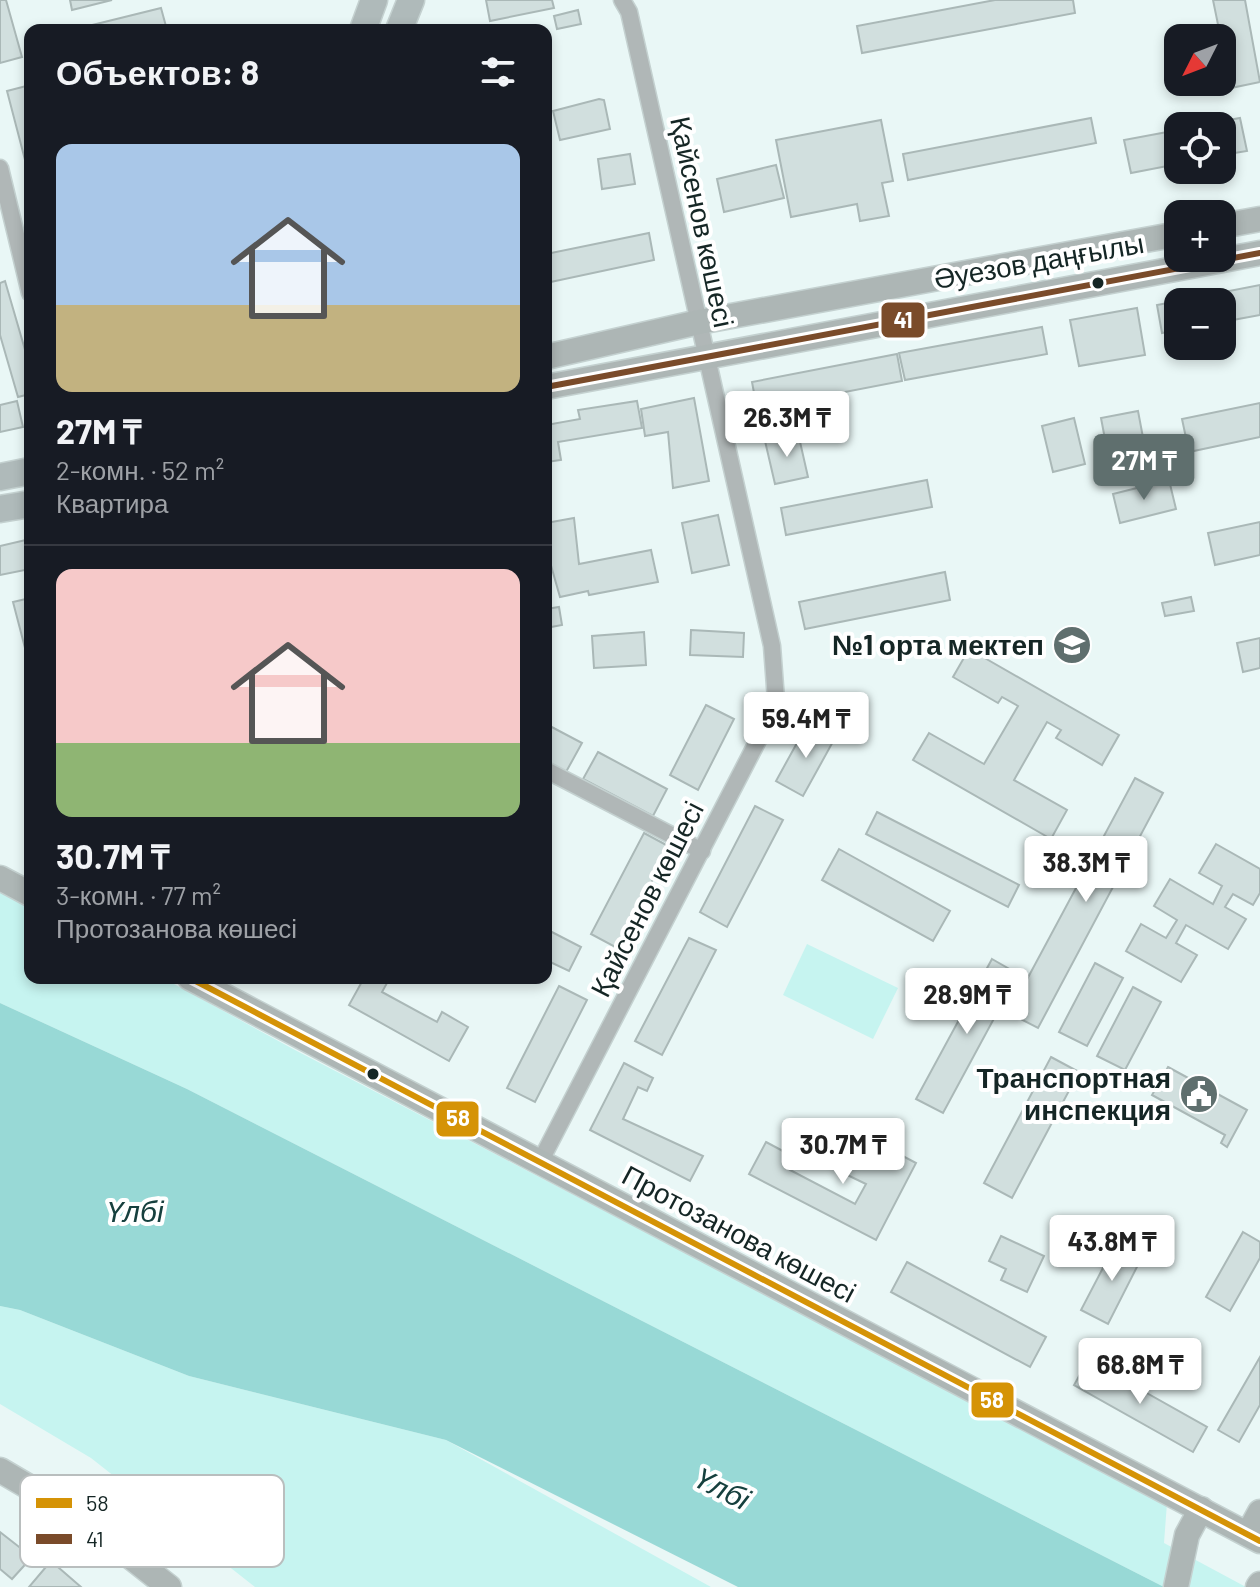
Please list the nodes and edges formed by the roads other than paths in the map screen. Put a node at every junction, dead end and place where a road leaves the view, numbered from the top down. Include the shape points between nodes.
1 (374, 0) edge
2 (411, 0) edge
3 (622, 0) edge
4 (365, 24) edge
5 (401, 24) edge
6 (0, 168) edge
7 (1260, 219) edge
8 (1236, 223) edge
9 (1164, 236) edge
10 (1133, 242) junction
11 (1260, 253) edge
12 (24, 268) edge
13 (1140, 275) junction
14 (699, 322) junction
15 (705, 355) junction
16 (552, 356) edge
17 (552, 386) edge
18 (24, 472) edge
19 (0, 477) edge
20 (24, 505) edge
21 (0, 509) edge
22 (552, 773) edge
23 (702, 851) junction
24 (0, 878) edge
25 (24, 891) edge
26 (201, 984) edge
27 (540, 1162) junction
28 (0, 1470) edge
29 (20, 1482) edge
30 (1201, 1509) junction
31 (1260, 1512) edge
32 (1254, 1538) edge
33 (144, 1567) edge
34 (169, 1587) edge
35 (1176, 1587) edge

1 - 4 main road
2 - 5 main road
3 - 14 street, Қайсенов көшесі via 629,12
6 - 12 street
7 - 8 main road
9 - 10 main road, Әуезов даңғылы
10 - 13 main road
10 - 14 main road, Әуезов даңғылы
11 - 13 main road, Әуезов даңғылы
13 - 15 main road, Әуезов даңғылы
14 - 15 street, Қайсенов көшесі
14 - 16 main road, Әуезов даңғылы
15 - 17 main road, Әуезов даңғылы
15 - 23 street, Қайсенов көшесі via 772,646 776,700
18 - 19 main road
20 - 21 main road
22 - 23 street
23 - 27 street, Қайсенов көшесі
24 - 25 main road
26 - 27 main road, Протозанова көшесі
27 - 30 main road, Протозанова көшесі
28 - 29 main road
30 - 32 main road, Протозанова көшесі
30 - 35 main road via 1184,1547
31 - 32 main road
33 - 34 main road

